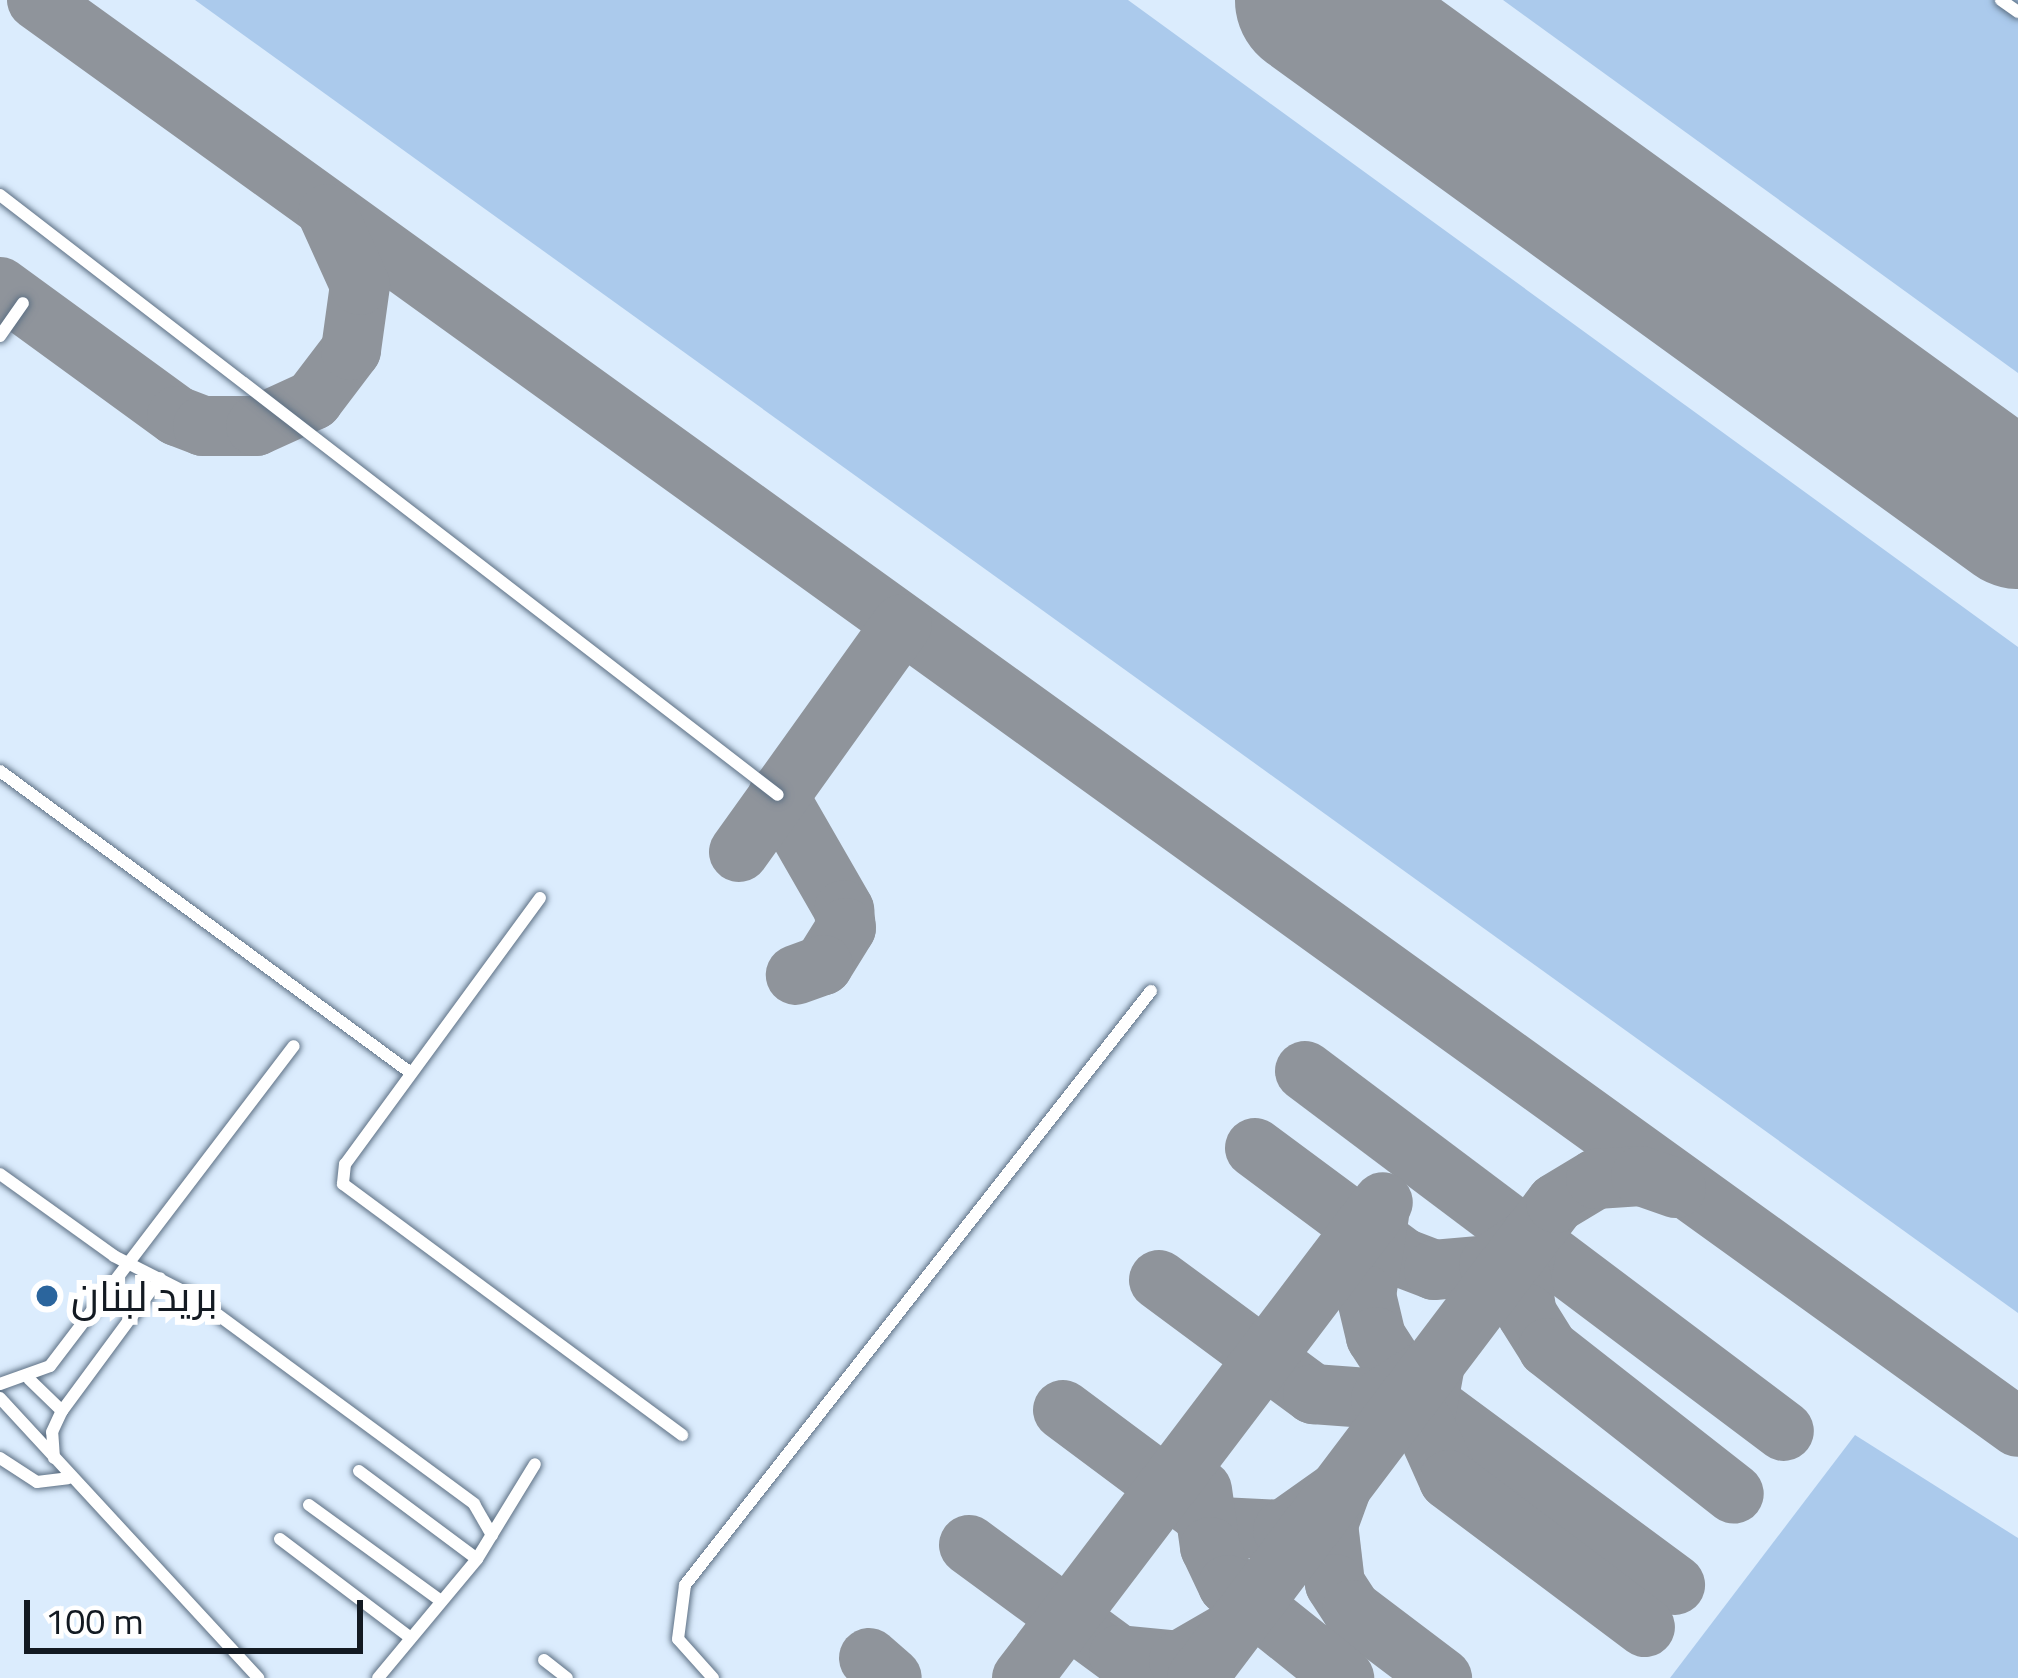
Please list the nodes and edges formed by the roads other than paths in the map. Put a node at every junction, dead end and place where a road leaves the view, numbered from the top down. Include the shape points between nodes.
1 (2001, 0) edge
2 (2018, 12) edge
3 (0, 195) edge
4 (23, 303) dead end
5 (0, 336) edge
6 (0, 771) edge
7 (778, 795) dead end
8 (540, 898) dead end
9 (1151, 992) dead end
10 (294, 1046) dead end
11 (411, 1073) junction
12 (0, 1174) edge
13 (130, 1265) junction
14 (160, 1278) junction
15 (29, 1379) junction
16 (0, 1384) edge
17 (0, 1398) edge
18 (62, 1411) junction
19 (682, 1435) dead end
20 (0, 1458) edge
21 (57, 1464) junction
22 (535, 1464) dead end
23 (358, 1471) dead end
24 (68, 1478) junction
25 (309, 1505) dead end
26 (492, 1535) junction
27 (280, 1539) dead end
28 (477, 1558) junction
29 (441, 1601) junction
30 (411, 1638) junction
31 (544, 1660) dead end
32 (258, 1678) edge
33 (378, 1678) edge
34 (567, 1678) edge
35 (713, 1678) edge

1 - 2 lane
3 - 7 lane
4 - 5 lane
6 - 11 lane
8 - 11 lane
9 - 35 lane via 685,1586 678,1639
10 - 13 lane
11 - 19 lane via 345,1164 347,1190
12 - 13 lane
13 - 14 lane
13 - 15 lane via 50,1366
14 - 18 lane
14 - 26 lane via 474,1504
15 - 16 lane
15 - 18 lane
17 - 21 lane
18 - 21 lane via 51,1443
20 - 24 lane via 37,1482
21 - 24 lane
22 - 26 lane
23 - 28 lane
24 - 32 lane
25 - 29 lane
26 - 28 lane
27 - 30 lane
28 - 29 lane
29 - 30 lane
30 - 33 lane
31 - 34 lane

